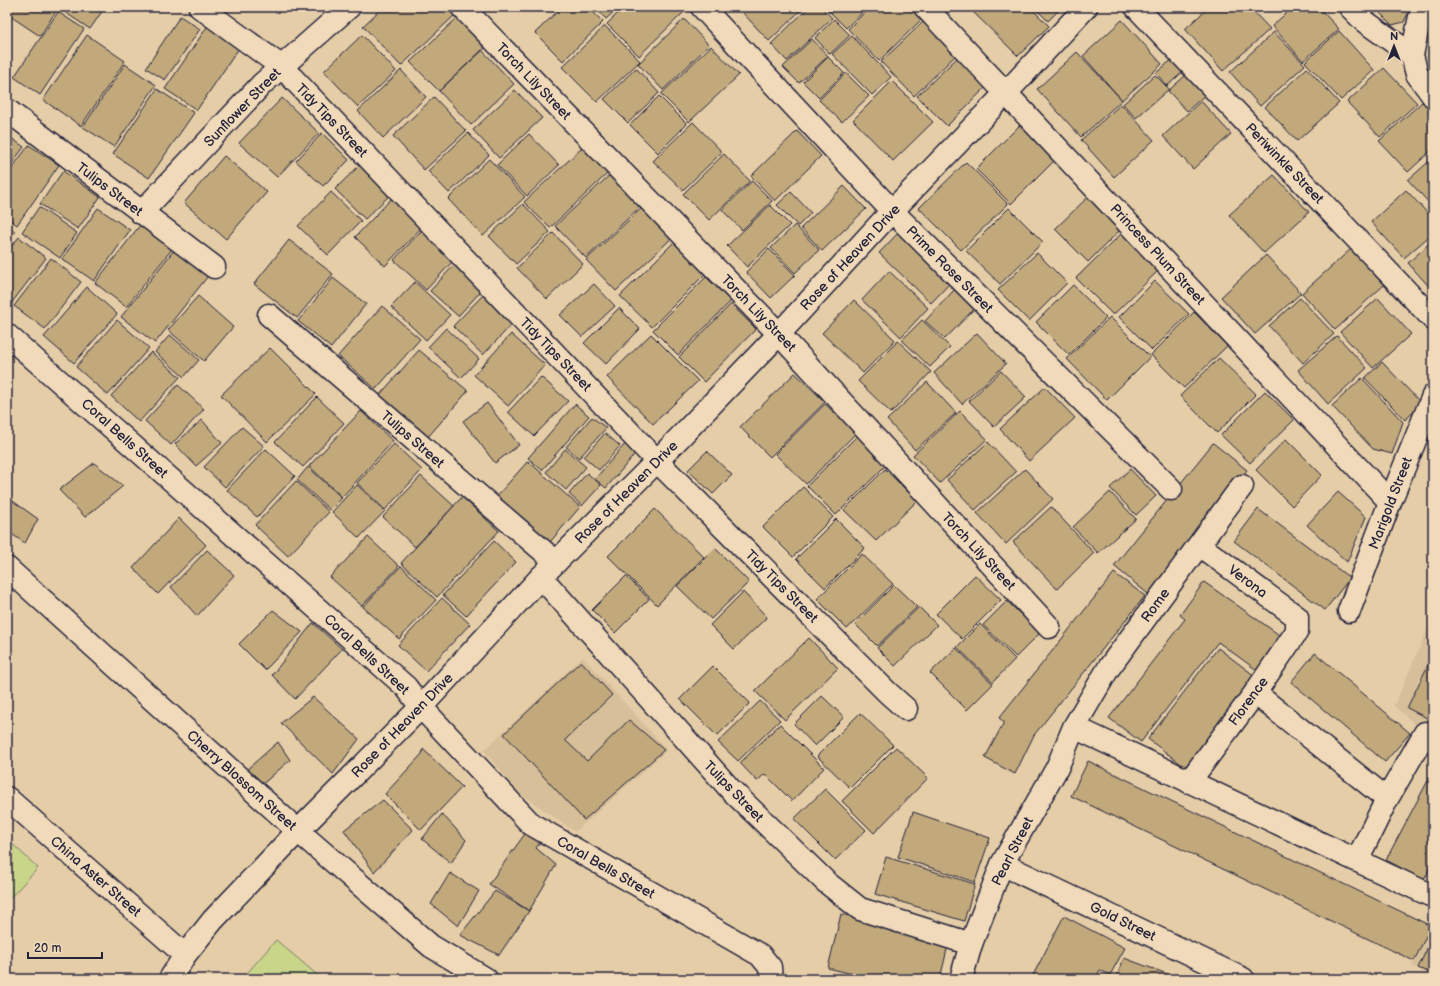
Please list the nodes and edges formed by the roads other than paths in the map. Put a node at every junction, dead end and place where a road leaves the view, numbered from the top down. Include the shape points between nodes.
1 (200, 7) edge
2 (349, 7) edge
3 (462, 7) edge
4 (702, 7) edge
5 (925, 7) edge
6 (1086, 7) edge
7 (1136, 7) edge
8 (1350, 7) edge
9 (1422, 7) edge
10 (1412, 55) junction
11 (282, 67) junction
12 (1006, 93) junction
13 (1433, 96) edge
14 (7, 110) edge
15 (892, 211) junction
16 (141, 213) junction
17 (214, 267) dead end
18 (269, 315) dead end
19 (1433, 320) edge
20 (779, 334) junction
21 (7, 335) edge
22 (1433, 396) edge
23 (657, 460) junction
24 (1242, 486) dead end
25 (1172, 489) dead end
26 (1390, 502) junction
27 (1199, 545) junction
28 (556, 562) junction
29 (7, 568) edge
30 (540, 577) junction
31 (1348, 611) dead end
32 (1297, 617) joint
33 (1049, 627) dead end
34 (1255, 693) junction
35 (421, 707) junction
36 (906, 709) dead end
37 (1074, 727) junction
38 (1425, 733) dead end
39 (1189, 782) junction
40 (7, 798) edge
41 (1387, 799) junction
42 (298, 831) junction
43 (1356, 860) junction
44 (1002, 864) junction
45 (1430, 895) dead end
46 (971, 944) junction
47 (185, 955) junction
48 (170, 979) edge
49 (486, 979) edge
50 (771, 979) edge
51 (961, 979) edge
52 (1243, 979) edge

1 - 11 street, Tidy Tips Street
2 - 11 street, Sunflower Street
3 - 20 street, Torch Lily Street
4 - 15 street, Prime Rose Street
5 - 12 street, Princess Plum Street
6 - 12 street, Rose of Heaven Drive
7 - 19 street, Periwinkle Street
8 - 10 street via 1364,21
9 - 10 street
10 - 13 street via 1417,74
11 - 16 street, Sunflower Street via 262,84
11 - 23 street, Tidy Tips Street
12 - 15 street, Rose of Heaven Drive
12 - 26 street, Princess Plum Street
14 - 16 street, Tulips Street
15 - 20 street, Rose of Heaven Drive
15 - 25 street, Prime Rose Street
16 - 17 street, Tulips Street
18 - 28 street, Tulips Street
20 - 23 street, Rose of Heaven Drive
20 - 33 street, Torch Lily Street
21 - 35 street, Coral Bells Street via 406,687
22 - 26 street, Marigold Street
23 - 28 street, Rose of Heaven Drive
23 - 36 street, Tidy Tips Street
24 - 27 street, Rome
26 - 31 street, Marigold Street
27 - 32 street, Verona
27 - 37 street, Rome via 1108,669
28 - 30 street, Rose of Heaven Drive
29 - 42 street, Cherry Blossom Street
30 - 35 street, Rose of Heaven Drive
30 - 46 street, Tulips Street via 731,790 826,882 860,909
32 - 34 street, Florence via 1297,631
34 - 39 street, Florence
34 - 41 street
35 - 42 street, Rose of Heaven Drive
35 - 50 street, Coral Bells Street via 531,824 760,955 770,967
37 - 39 street
37 - 44 street, Pearl Street via 1057,768
38 - 41 street
39 - 43 street
40 - 47 street, China Aster Street
41 - 43 street
42 - 47 street, Rose of Heaven Drive via 214,920
42 - 49 street, Cherry Blossom Street via 431,946
43 - 45 street
44 - 46 street, Pearl Street
44 - 52 street, Gold Street
46 - 51 street, Pearl Street
47 - 48 street, Rose of Heaven Drive

